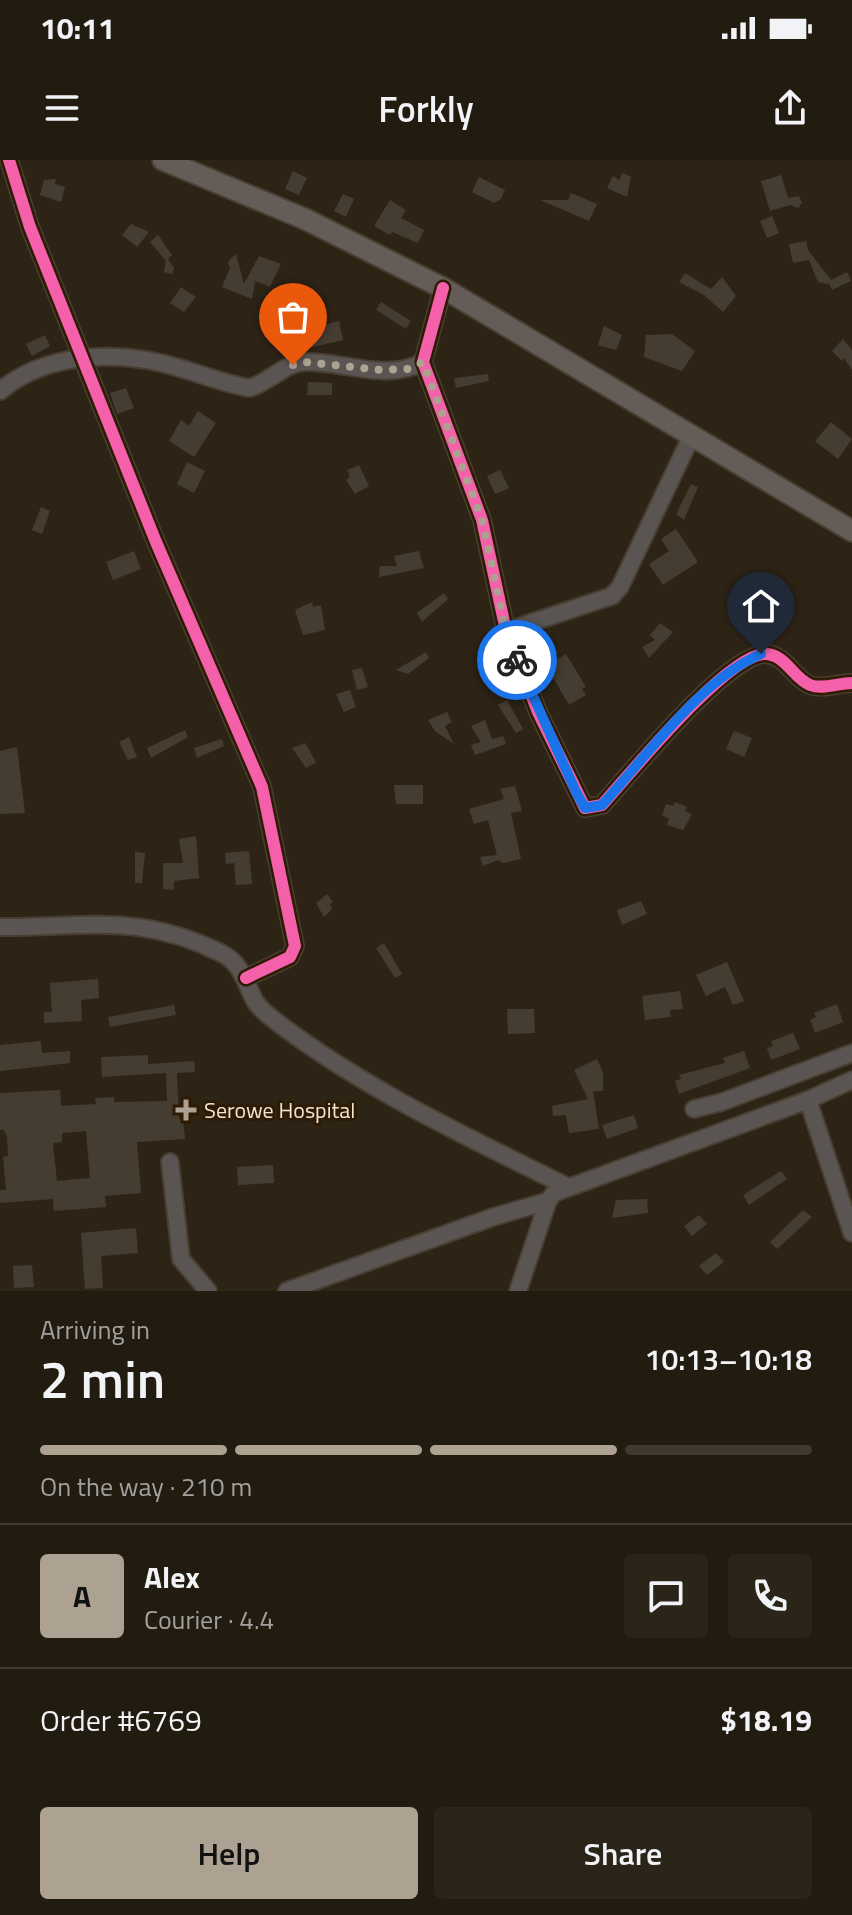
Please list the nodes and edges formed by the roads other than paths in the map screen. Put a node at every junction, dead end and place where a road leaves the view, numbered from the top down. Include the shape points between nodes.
1 (9, 160) edge
2 (163, 160) edge
3 (443, 288) junction
4 (83, 356) junction
5 (423, 362) junction
6 (0, 391) edge
7 (691, 437) junction
8 (849, 523) edge
9 (506, 631) junction
10 (852, 683) edge
11 (0, 927) edge
12 (246, 978) junction
13 (852, 1053) edge
14 (852, 1080) edge
15 (808, 1100) junction
16 (694, 1109) dead end
17 (170, 1162) dead end
18 (568, 1187) junction
19 (548, 1201) junction
20 (852, 1233) edge
21 (208, 1291) edge
22 (287, 1291) edge
23 (518, 1291) edge

1 - 4 street via 30,227
2 - 3 main road via 305,219
3 - 5 street
3 - 7 main road
4 - 5 street via 181,368 249,388 305,362 380,370 408,369
4 - 6 street via 51,364
4 - 12 street via 267,802 295,946 290,957
5 - 9 street via 482,520
7 - 8 main road
7 - 9 street via 612,596
9 - 10 street via 585,808 602,805 711,686 745,660 770,654 809,685
11 - 12 street via 105,922 149,927 221,953
12 - 18 street via 263,1010 382,1093
13 - 16 street
14 - 15 street
15 - 18 street
15 - 20 street
17 - 21 street via 181,1259
18 - 19 street
19 - 22 street
19 - 23 street

